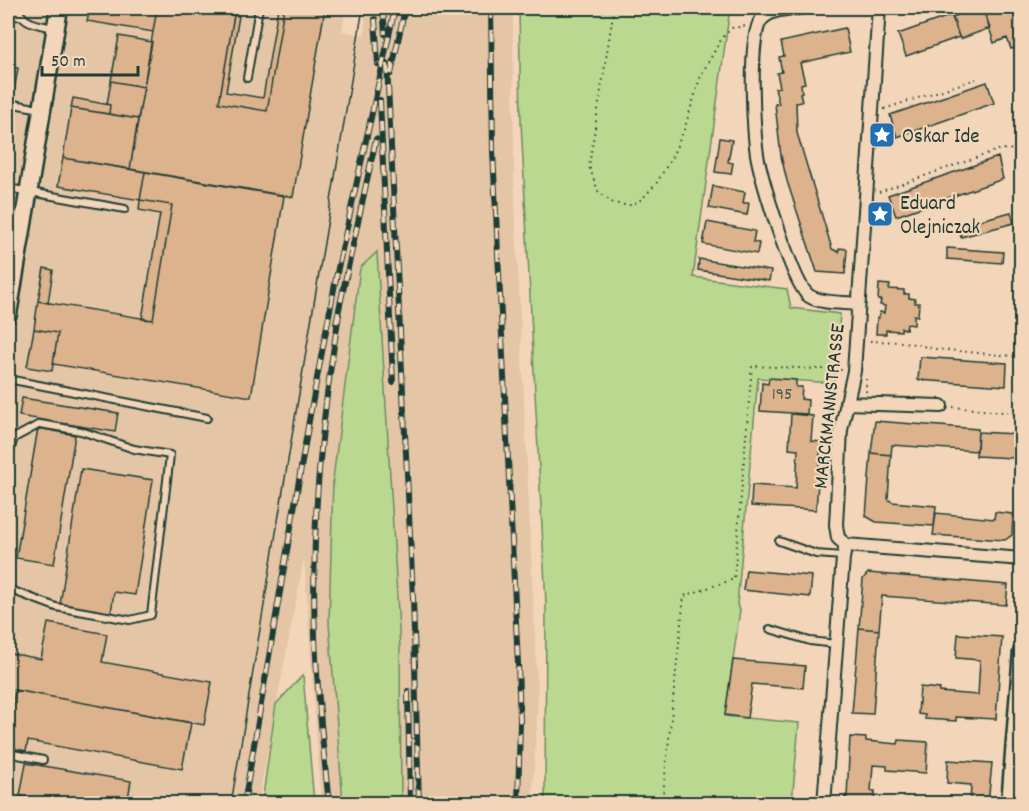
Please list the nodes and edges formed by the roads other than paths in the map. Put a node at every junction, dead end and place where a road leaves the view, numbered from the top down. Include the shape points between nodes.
1 (18, 8) edge
2 (59, 8) edge
3 (259, 8) edge
4 (799, 8) edge
5 (879, 8) edge
6 (778, 9) edge
7 (21, 16) junction
8 (8, 17) edge
9 (56, 28) junction
10 (247, 78) dead end
11 (8, 104) edge
12 (42, 110) junction
13 (8, 188) edge
14 (28, 192) junction
15 (125, 209) dead end
16 (858, 304) junction
17 (8, 314) edge
18 (8, 379) edge
19 (846, 403) junction
20 (941, 406) road end
21 (207, 418) dead end
22 (8, 451) edge
23 (779, 541) dead end
24 (845, 550) junction
25 (1022, 559) edge
26 (8, 589) edge
27 (770, 629) dead end
28 (837, 644) junction
29 (1022, 652) edge
30 (8, 753) edge
31 (43, 760) dead end
32 (824, 804) edge
33 (1010, 804) edge

1 - 7 lane
2 - 9 street
3 - 10 lane
4 - 6 street
5 - 16 street, MARCKMANNSTRASSE
6 - 16 street via 758,26 753,89 758,160 801,288 812,298
7 - 8 lane
7 - 9 lane via 31,23
9 - 12 street
11 - 12 lane
12 - 14 street
13 - 14 lane
14 - 15 lane
14 - 17 street
16 - 19 street, MARCKMANNSTRASSE via 860,372
18 - 21 lane
19 - 20 street
19 - 24 street, MARCKMANNSTRASSE via 836,525
22 - 26 lane via 14,438 40,424 170,455 151,615 130,620 56,607
23 - 24 lane via 816,554
24 - 25 street
24 - 28 street, MARCKMANNSTRASSE
27 - 28 lane
28 - 32 street, MARCKMANNSTRASSE
29 - 33 street
30 - 31 lane

